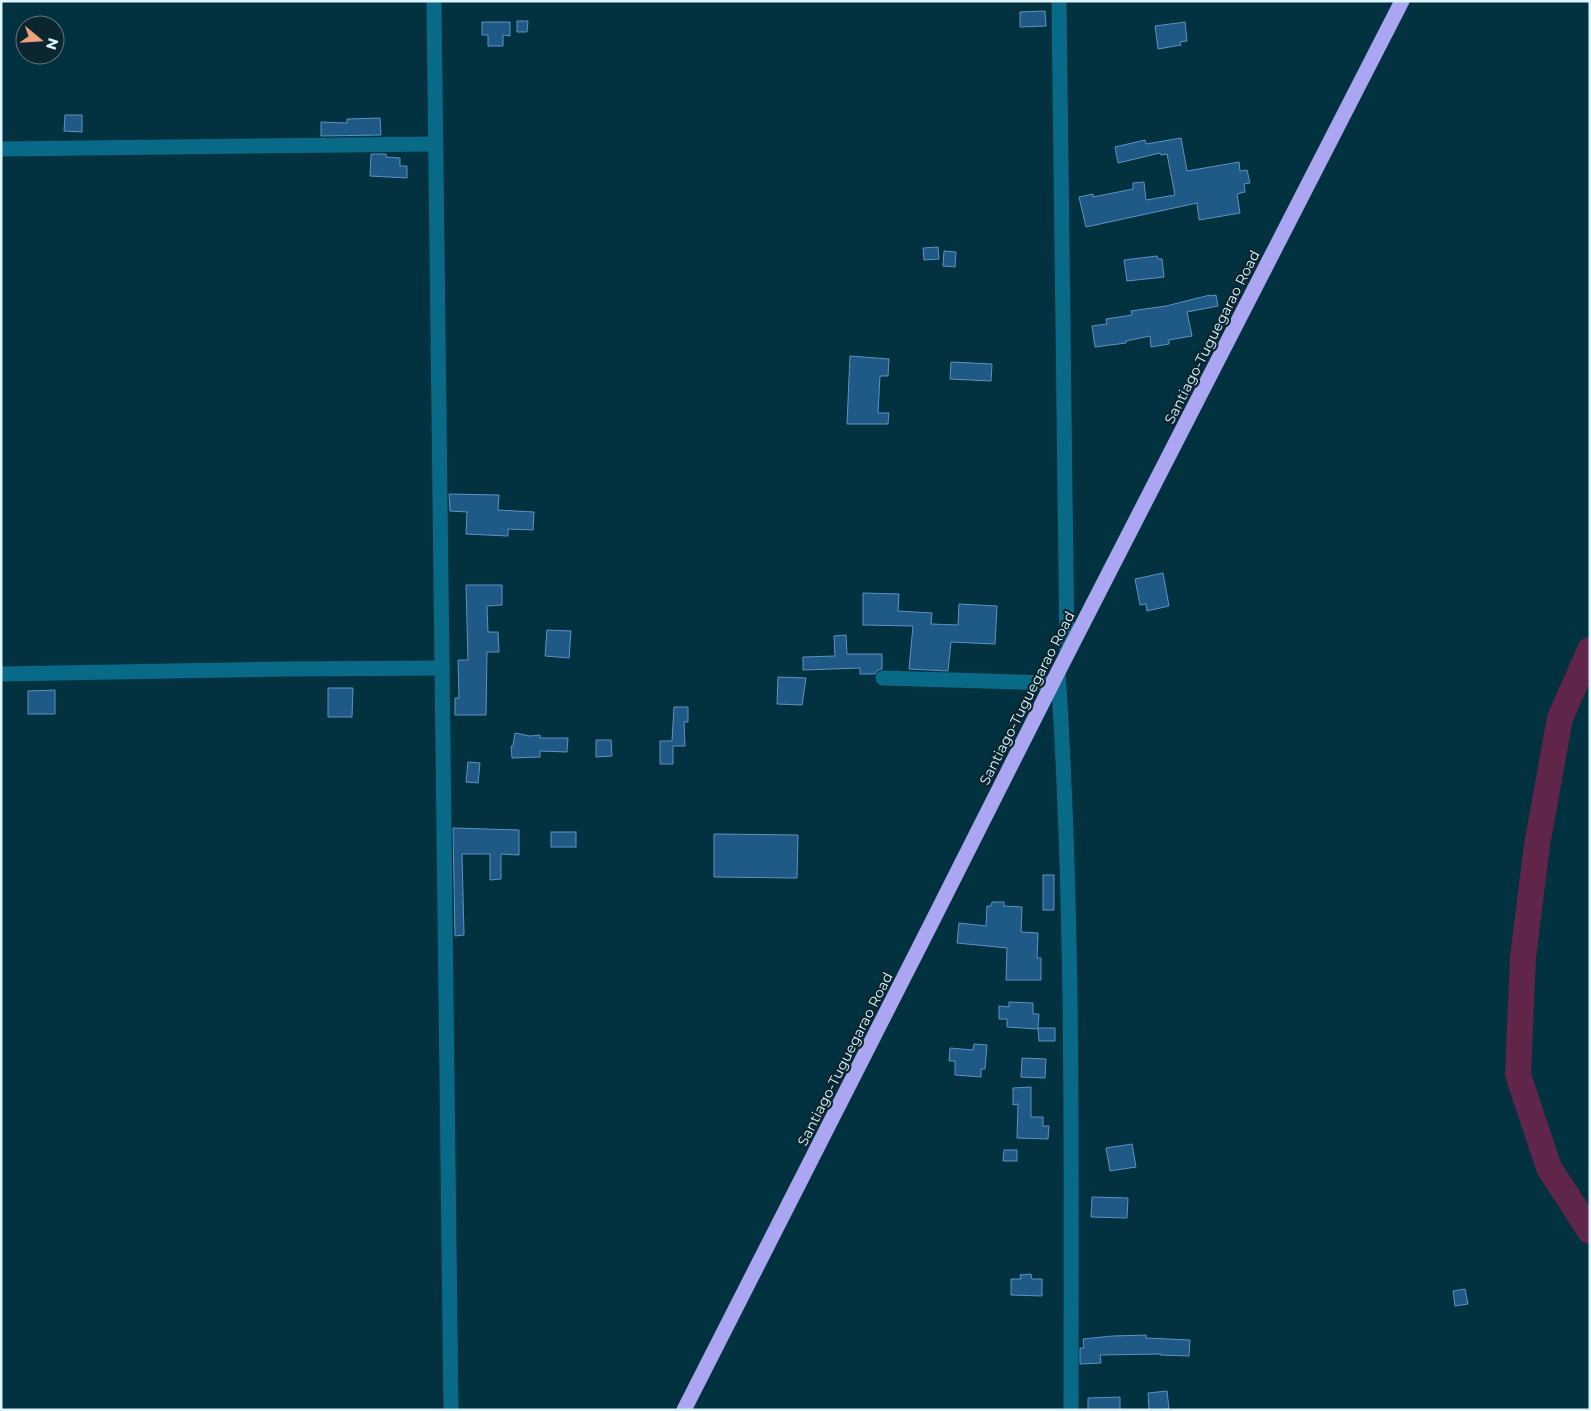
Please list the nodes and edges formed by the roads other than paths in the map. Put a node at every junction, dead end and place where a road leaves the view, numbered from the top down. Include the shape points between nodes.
1 (434, 1) edge
2 (1059, 1) edge
3 (1402, 1) edge
4 (435, 144) junction
5 (1, 149) edge
6 (1067, 654) junction
7 (442, 668) junction
8 (1, 674) edge
9 (883, 678) dead end
10 (1055, 678) junction
11 (451, 1410) edge
12 (684, 1410) edge
13 (1072, 1410) edge

1 - 4 street
2 - 6 street
3 - 6 highway, Santiago-Tuguegarao Road
4 - 5 street
4 - 7 street
6 - 10 highway, Santiago-Tuguegarao Road
7 - 8 street
7 - 11 street
9 - 10 street
10 - 12 highway, Santiago-Tuguegarao Road
10 - 13 street via 1065,777

